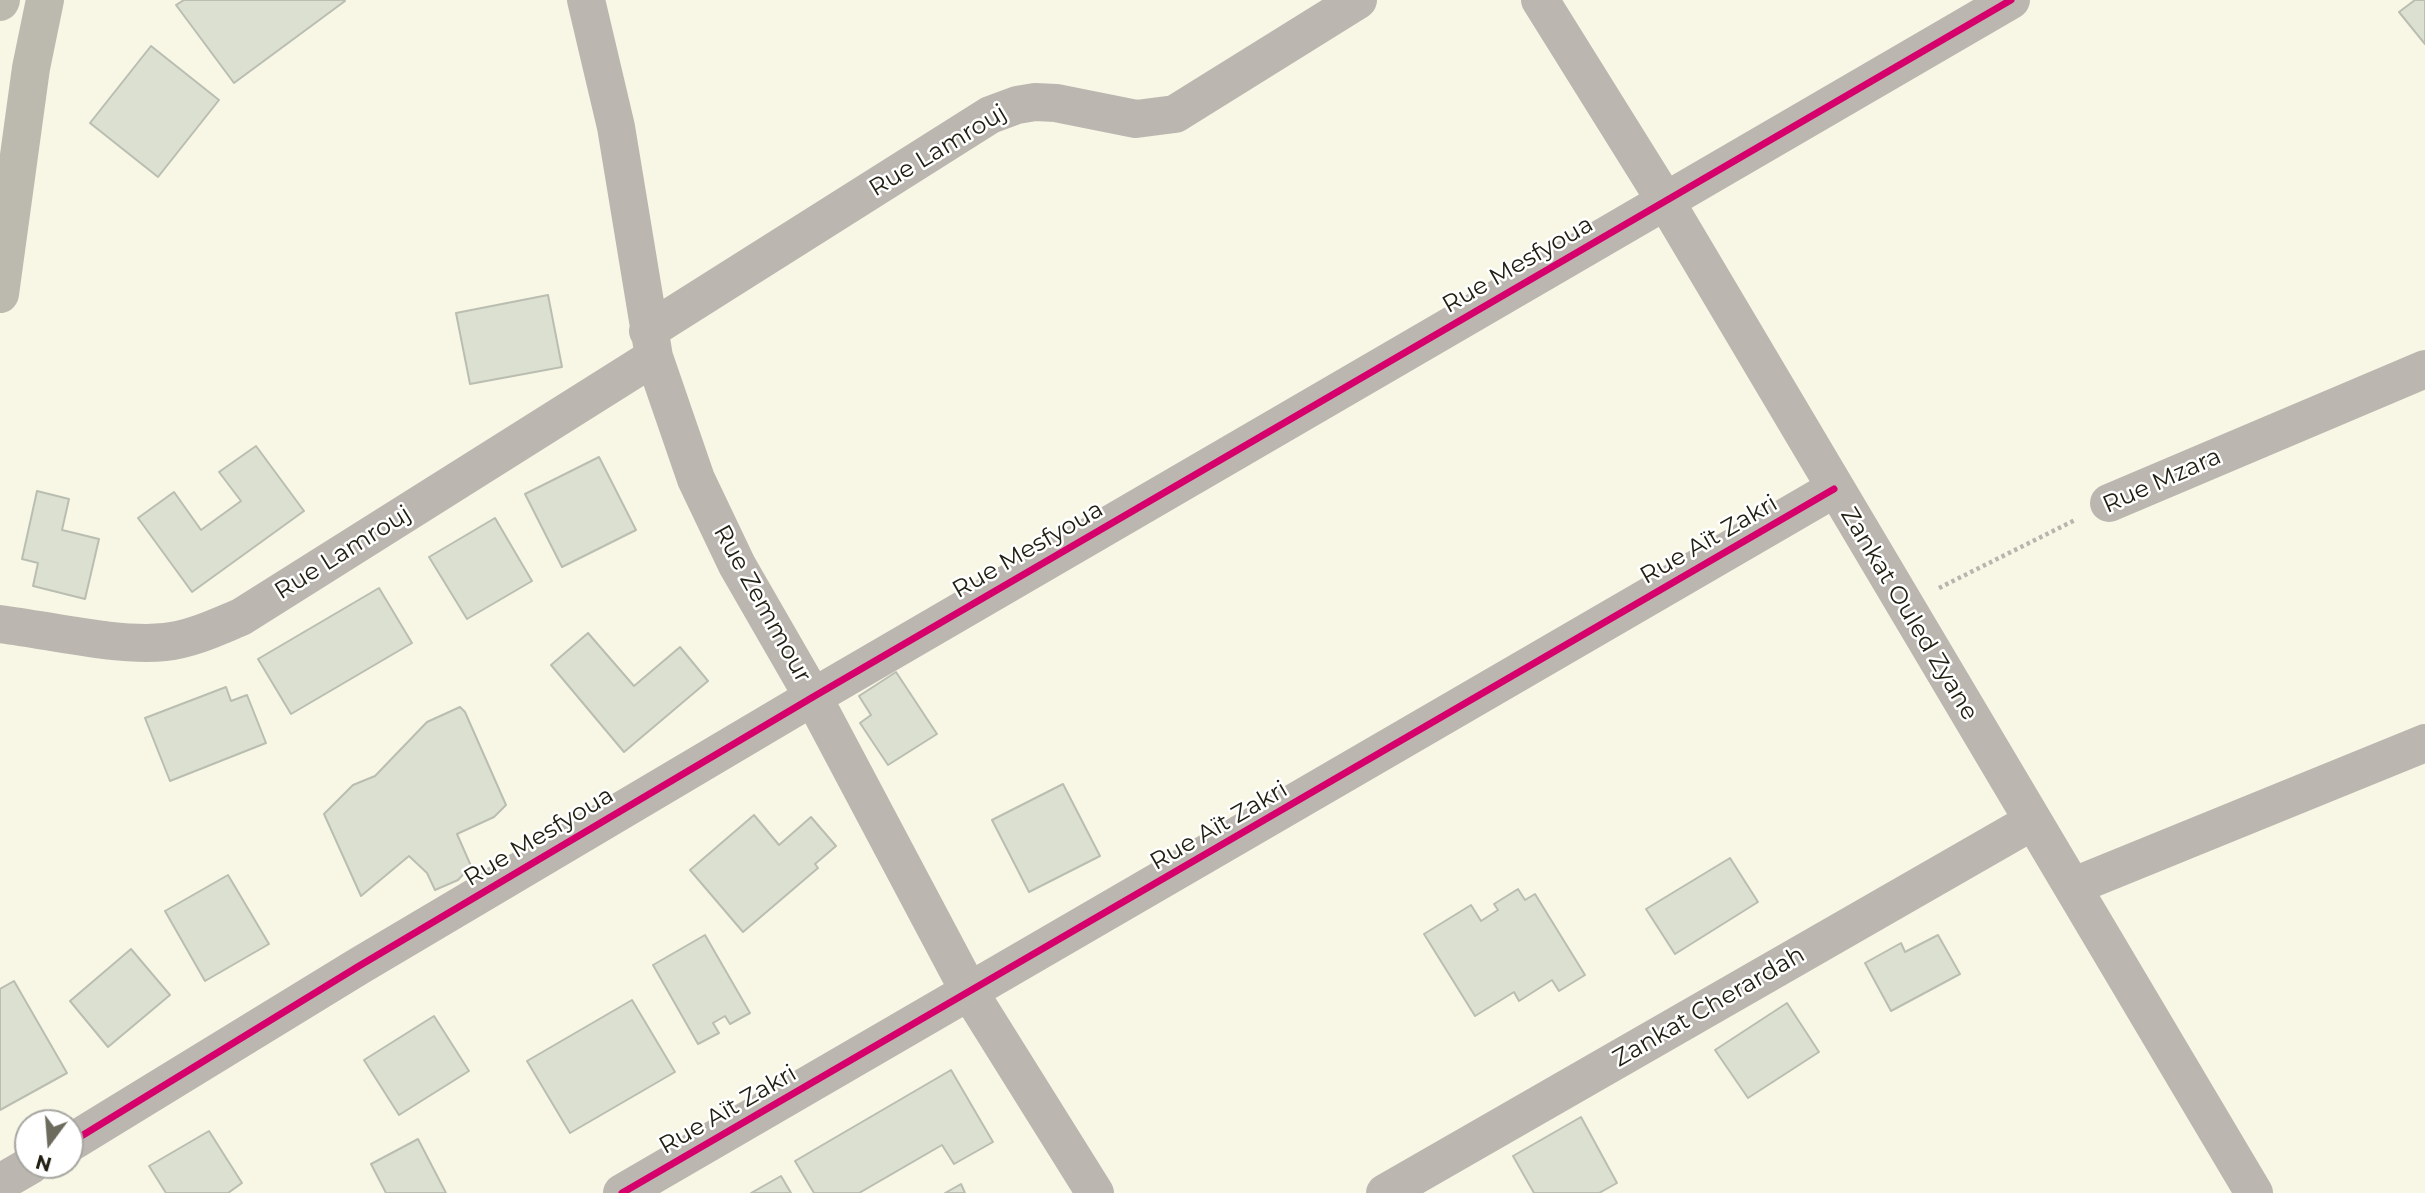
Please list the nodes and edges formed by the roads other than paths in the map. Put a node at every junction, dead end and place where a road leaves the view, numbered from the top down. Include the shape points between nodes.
1 (45, 0) edge
2 (586, 0) edge
3 (1358, 0) edge
4 (1540, 0) edge
5 (2011, 0) edge
6 (1666, 202) junction
7 (0, 294) edge
8 (651, 344) junction
9 (2425, 369) edge
10 (1834, 489) junction
11 (2109, 503) road end
12 (0, 624) edge
13 (813, 697) junction
14 (2425, 743) edge
15 (2033, 821) junction
16 (2074, 886) junction
17 (970, 993) junction
18 (84, 1134) edge
19 (622, 1193) edge
20 (1095, 1193) edge
21 (1385, 1193) edge
22 (2254, 1193) edge

1 - 7 main road via 31,68
2 - 8 street, Rue Zemmour via 615,127
3 - 8 street, Rue Lamrouj via 1175,114 1136,119 1035,102 990,115
4 - 6 street, Zankat Ouled Zyane
5 - 6 street, Rue Mesfyoua
6 - 10 street, Zankat Ouled Zyane
6 - 13 street, Rue Mesfyoua
8 - 12 street, Rue Lamrouj via 242,617 198,635 165,642
8 - 13 street, Rue Zemmour via 696,479 737,565
9 - 11 street, Rue Mzara
10 - 15 street, Zankat Ouled Zyane
10 - 17 street, Rue Aït Zakri
13 - 17 street, Rue Zemmour
13 - 18 street, Rue Mesfyoua
14 - 16 street
15 - 16 street, Zankat Ouled Zyane
15 - 21 street, Zankat Cherardah
16 - 22 street, Zankat Ouled Zyane
17 - 19 street, Rue Aït Zakri
17 - 20 street, Rue Zemmour

